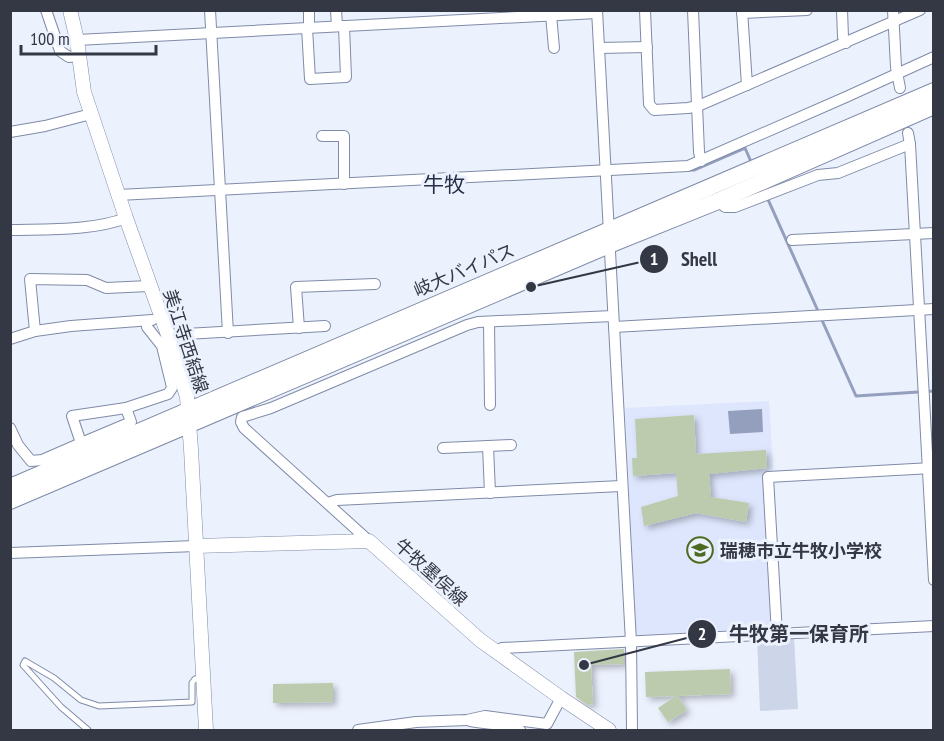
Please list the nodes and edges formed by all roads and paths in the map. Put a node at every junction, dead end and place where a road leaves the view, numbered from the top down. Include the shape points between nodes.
1 (46, 10) edge
2 (70, 10) edge
3 (210, 10) edge
4 (309, 10) edge
5 (336, 10) edge
6 (645, 10) edge
7 (693, 10) edge
8 (807, 10) edge
9 (842, 10) edge
10 (893, 10) edge
11 (920, 10) edge
12 (597, 12) edge
13 (742, 12) edge
14 (514, 14) edge
15 (551, 15) junction
16 (894, 22) junction
17 (340, 26) junction
18 (308, 28) junction
19 (211, 33) junction
20 (77, 40) junction
21 (846, 43) junction
22 (647, 47) junction
23 (554, 48) dead end
24 (599, 48) junction
25 (79, 56) junction
26 (933, 57) edge
27 (897, 73) junction
28 (747, 85) junction
29 (900, 88) dead end
30 (933, 91) edge
31 (698, 106) junction
32 (933, 106) edge
33 (91, 114) junction
34 (10, 132) edge
35 (322, 136) dead end
36 (701, 161) junction
37 (604, 169) junction
38 (344, 183) junction
39 (219, 190) junction
40 (118, 195) junction
41 (718, 201) junction
42 (126, 218) junction
43 (10, 230) edge
44 (933, 233) edge
45 (915, 234) junction
46 (608, 237) junction
47 (792, 240) dead end
48 (375, 284) dead end
49 (149, 286) junction
50 (933, 309) edge
51 (919, 310) junction
52 (161, 318) junction
53 (147, 321) junction
54 (613, 321) junction
55 (489, 322) junction
56 (324, 326) dead end
57 (299, 328) junction
58 (35, 331) junction
59 (228, 333) junction
60 (168, 335) junction
61 (10, 339) edge
62 (488, 402) dead end
63 (126, 408) junction
64 (189, 418) junction
65 (10, 428) edge
66 (81, 443) junction
67 (511, 445) dead end
68 (488, 446) junction
69 (443, 448) dead end
70 (930, 469) edge
71 (10, 486) edge
72 (621, 486) junction
73 (490, 493) junction
74 (10, 501) edge
75 (328, 503) junction
76 (369, 541) junction
77 (196, 546) junction
78 (10, 553) edge
79 (933, 580) edge
80 (933, 626) edge
81 (777, 634) junction
82 (631, 642) junction
83 (496, 652) junction
84 (202, 678) junction
85 (561, 698) junction
86 (466, 720) junction
87 (88, 730) edge
88 (206, 730) edge
89 (358, 730) edge
90 (520, 730) edge
91 (609, 730) edge
92 (632, 730) edge

1 - 25 street via 60,51 69,57
2 - 20 main road, 美江寺西結線
3 - 19 street
4 - 18 street
5 - 17 street
6 - 22 street
7 - 31 street
8 - 13 street
9 - 21 street
10 - 16 street
11 - 16 street
12 - 15 street
12 - 24 street
13 - 28 street
14 - 15 street
14 - 17 street
15 - 23 street
16 - 21 street
16 - 27 street
17 - 18 street
17 - 18 street via 346,77 310,80
18 - 19 street
19 - 20 street
19 - 39 street
20 - 25 main road, 美江寺西結線
21 - 28 street
22 - 24 street
22 - 31 street via 650,104 654,110
24 - 37 street
25 - 33 main road, 美江寺西結線
26 - 27 street
27 - 29 street
27 - 36 street
28 - 31 street
30 - 46 highway, 岐大バイパス
31 - 36 street
32 - 41 highway, 岐大バイパス
33 - 34 street
33 - 40 main road, 美江寺西結線
35 - 38 street via 344,136
36 - 37 street via 688,166
37 - 38 street
37 - 46 street
38 - 39 street
39 - 40 street
39 - 59 street
40 - 42 main road, 美江寺西結線
41 - 45 street via 725,207 735,207 818,175 838,172 909,138
41 - 46 highway, 岐大バイパス
42 - 43 street via 66,228
42 - 49 main road, 美江寺西結線
44 - 45 street
45 - 47 street
45 - 51 street
46 - 54 street
46 - 64 highway, 岐大バイパス
48 - 57 street via 296,287
49 - 52 main road, 美江寺西結線
49 - 58 street via 106,288 87,280 30,279
50 - 51 street
51 - 54 street
51 - 70 street
52 - 53 street
52 - 60 main road, 美江寺西結線
53 - 58 street
53 - 63 street via 147,327 162,346 172,388 168,394
54 - 55 street
54 - 72 street
55 - 62 street
55 - 75 street via 467,325 272,408 242,417 244,429
56 - 57 street
57 - 59 street
58 - 61 street
59 - 60 street
60 - 64 main road, 美江寺西結線 via 187,397
63 - 66 street via 131,422
63 - 66 street via 72,416
64 - 71 highway, 岐大バイパス
64 - 74 highway, 岐大バイパス
64 - 77 main road, 美江寺西結線
65 - 66 street via 31,461
67 - 68 street
68 - 69 street
68 - 73 street
70 - 79 street
70 - 81 street via 768,477
72 - 73 street
72 - 82 street
73 - 75 street
75 - 76 street
76 - 77 main road, 牛牧墨俣線
76 - 83 main road, 牛牧墨俣線
77 - 78 street
77 - 84 main road, 美江寺西結線
80 - 81 street
81 - 82 street
82 - 83 street via 502,648
82 - 92 street
83 - 85 main road, 牛牧墨俣線
84 - 87 lane via 192,683 192,702 99,706 81,700 25,661 23,665 32,677
84 - 88 main road, 美江寺西結線
85 - 86 street via 547,724 485,716
85 - 91 main road, 牛牧墨俣線
86 - 89 street
86 - 90 street

